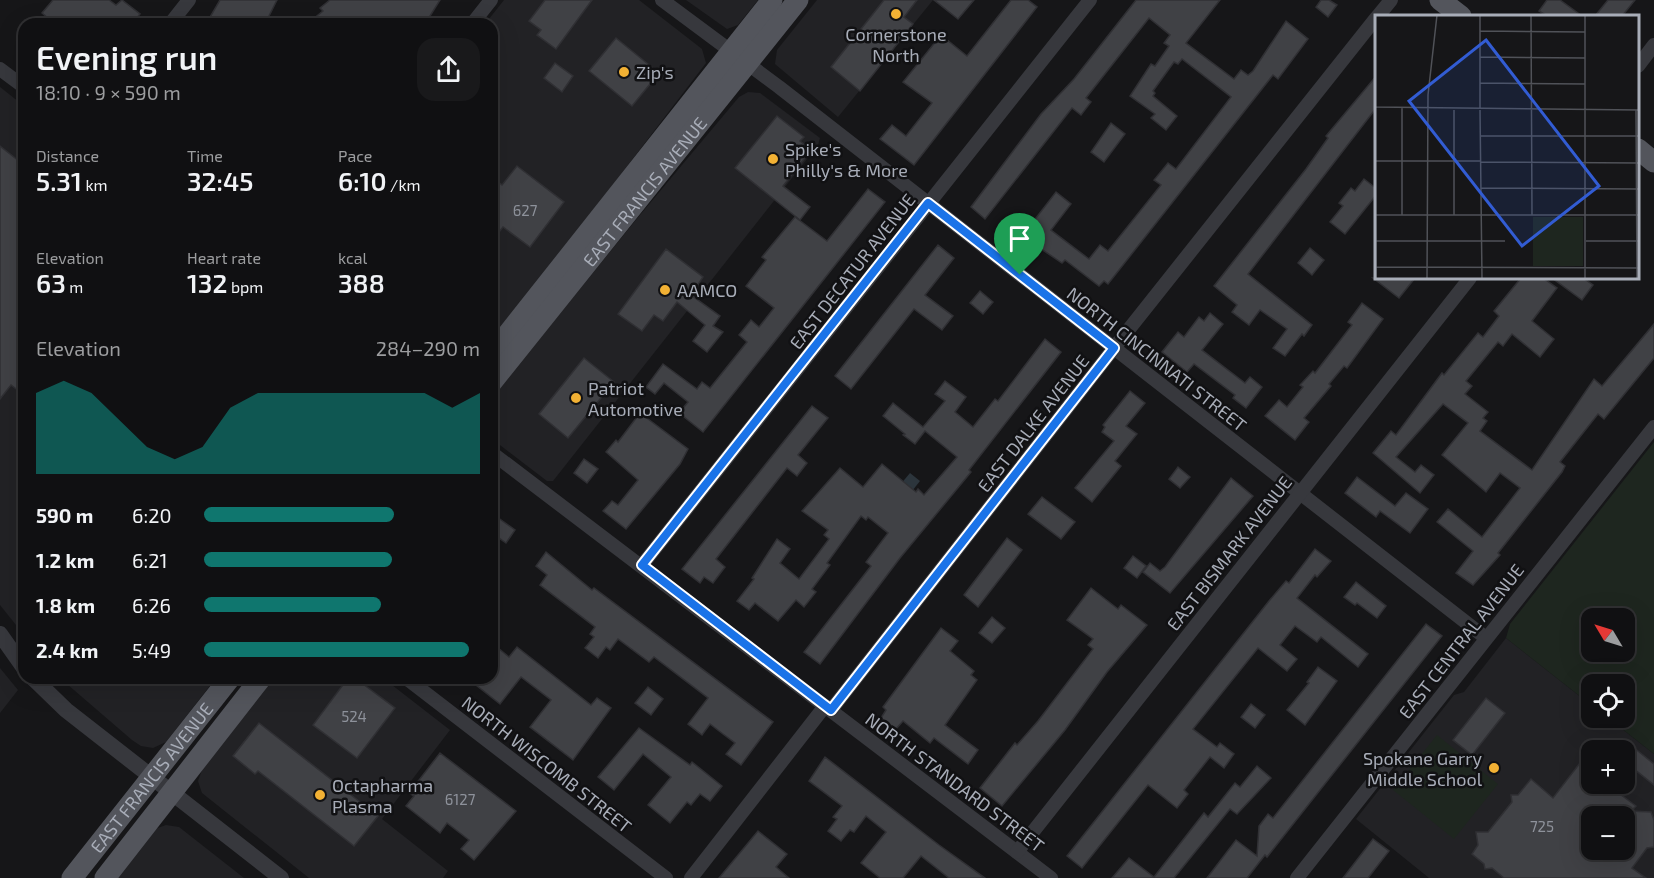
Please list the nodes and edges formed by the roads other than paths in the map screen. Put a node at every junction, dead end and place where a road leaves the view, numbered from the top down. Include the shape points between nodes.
1 (189, 0) edge
2 (491, 0) edge
3 (662, 0) edge
4 (772, 0) edge
5 (798, 0) edge
6 (1090, 0) edge
7 (1391, 0) edge
8 (1440, 0) edge
9 (1379, 15) edge
10 (1460, 15) edge
11 (175, 18) edge
12 (477, 18) edge
13 (1375, 20) edge
14 (1654, 45) edge
15 (739, 58) junction
16 (1639, 65) edge
17 (0, 69) edge
18 (18, 82) edge
19 (1639, 150) edge
20 (1654, 162) edge
21 (928, 203) junction
22 (1469, 279) edge
23 (498, 347) edge
24 (1114, 348) junction
25 (498, 374) edge
26 (1654, 427) edge
27 (498, 457) edge
28 (1299, 493) junction
29 (642, 565) junction
30 (0, 634) edge
31 (1486, 638) junction
32 (18, 660) edge
33 (39, 684) edge
34 (225, 684) edge
35 (256, 684) edge
36 (414, 684) edge
37 (828, 708) junction
38 (152, 777) junction
39 (171, 792) junction
40 (1017, 852) junction
41 (72, 878) edge
42 (105, 878) edge
43 (281, 878) edge
44 (666, 878) edge
45 (690, 878) edge
46 (1051, 878) edge
47 (1297, 878) edge

1 - 11 street
2 - 12 street
3 - 15 street, NORTH CINCINNATI STREET
4 - 15 main road, EAST FRANCIS AVENUE
5 - 15 main road, EAST FRANCIS AVENUE
6 - 21 street, EAST DECATUR AVENUE
7 - 9 street, EAST DALKE AVENUE
8 - 10 main road
13 - 24 street, EAST DALKE AVENUE
14 - 16 street
15 - 21 street, NORTH CINCINNATI STREET
15 - 23 main road, EAST FRANCIS AVENUE
15 - 25 main road, EAST FRANCIS AVENUE
17 - 18 street
19 - 20 main road
21 - 24 street, NORTH CINCINNATI STREET
21 - 29 street, EAST DECATUR AVENUE
22 - 28 street, EAST BISMARK AVENUE
24 - 28 street, NORTH CINCINNATI STREET
24 - 37 street, EAST DALKE AVENUE
26 - 31 street, EAST CENTRAL AVENUE
27 - 29 street, NORTH STANDARD STREET
28 - 31 street, NORTH CINCINNATI STREET
28 - 40 street, EAST BISMARK AVENUE
29 - 37 street, NORTH STANDARD STREET
30 - 32 street
31 - 47 street, EAST CENTRAL AVENUE
33 - 38 street via 66,710
34 - 38 main road, EAST FRANCIS AVENUE
35 - 39 main road, EAST FRANCIS AVENUE
36 - 44 street, NORTH WISCOMB STREET
37 - 40 street, NORTH STANDARD STREET
37 - 45 street, EAST DALKE AVENUE
38 - 39 street
38 - 41 main road, EAST FRANCIS AVENUE
39 - 42 main road, EAST FRANCIS AVENUE
39 - 43 street
40 - 46 street, NORTH STANDARD STREET

